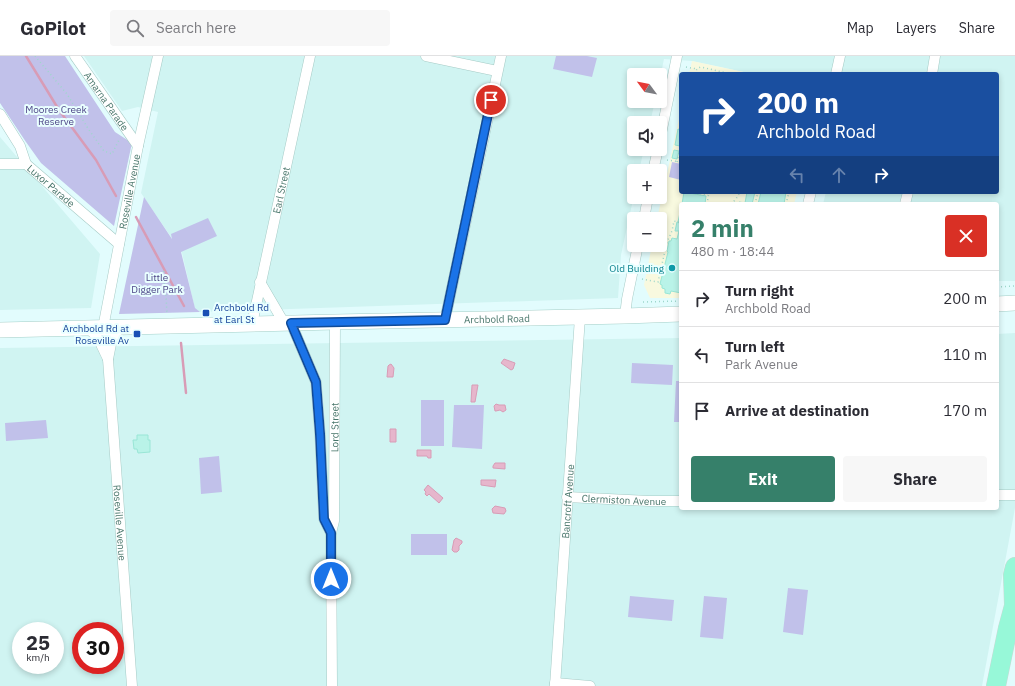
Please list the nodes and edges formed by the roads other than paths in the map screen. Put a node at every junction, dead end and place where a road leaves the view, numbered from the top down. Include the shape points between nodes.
1 (75, 56) edge
2 (158, 56) edge
3 (310, 56) edge
4 (426, 56) edge
5 (501, 56) edge
6 (677, 56) edge
7 (840, 56) edge
8 (935, 56) edge
9 (498, 71) junction
10 (836, 72) edge
11 (932, 72) edge
12 (0, 114) edge
13 (665, 116) edge
14 (138, 146) junction
15 (0, 164) edge
16 (26, 164) junction
17 (119, 244) junction
18 (637, 252) edge
19 (260, 282) junction
20 (999, 304) edge
21 (1015, 304) edge
22 (679, 314) edge
23 (625, 316) junction
24 (580, 317) junction
25 (445, 320) junction
26 (335, 322) junction
27 (287, 323) junction
28 (252, 324) junction
29 (120, 327) junction
30 (96, 328) junction
31 (0, 330) edge
32 (108, 358) junction
33 (999, 495) edge
34 (1015, 495) edge
35 (567, 497) junction
36 (679, 501) edge
37 (331, 533) junction
38 (1015, 567) edge
39 (1014, 604) edge
40 (1012, 628) edge
41 (555, 684) edge
42 (132, 686) edge
43 (332, 686) edge
44 (590, 686) edge
45 (996, 686) edge

1 - 14 street, Amarna Parade
2 - 14 street, Roseville Avenue
3 - 19 street, Earl Street
4 - 9 street
5 - 9 street
6 - 13 street
7 - 10 street
8 - 11 street
9 - 25 street
12 - 16 street, Luxor Parade via 20,146
14 - 17 street, Roseville Avenue
15 - 16 street
16 - 17 street, Luxor Parade
17 - 30 street, Roseville Avenue
18 - 23 street
19 - 27 street, Lord Street
19 - 28 street, Earl Street
20 - 21 main road
22 - 23 main road, Archbold Road
23 - 24 main road, Archbold Road
24 - 25 main road, Archbold Road
24 - 35 street, Bancroft Avenue
25 - 26 main road, Archbold Road
26 - 27 main road, Archbold Road
26 - 37 street, Lord Street via 334,521
27 - 28 main road, Archbold Road
27 - 37 street, Lord Street via 316,382 324,519
28 - 29 main road, Archbold Road
29 - 30 main road, Archbold Road
29 - 32 street, Roseville Avenue via 112,339
30 - 31 main road, Archbold Road
30 - 32 street, Roseville Avenue
32 - 42 street, Roseville Avenue
33 - 34 street
35 - 36 street, Clermiston Avenue
35 - 41 street, Bancroft Avenue
37 - 43 street, Lord Street
38 - 39 highway
39 - 40 highway
40 - 45 highway
41 - 44 street

